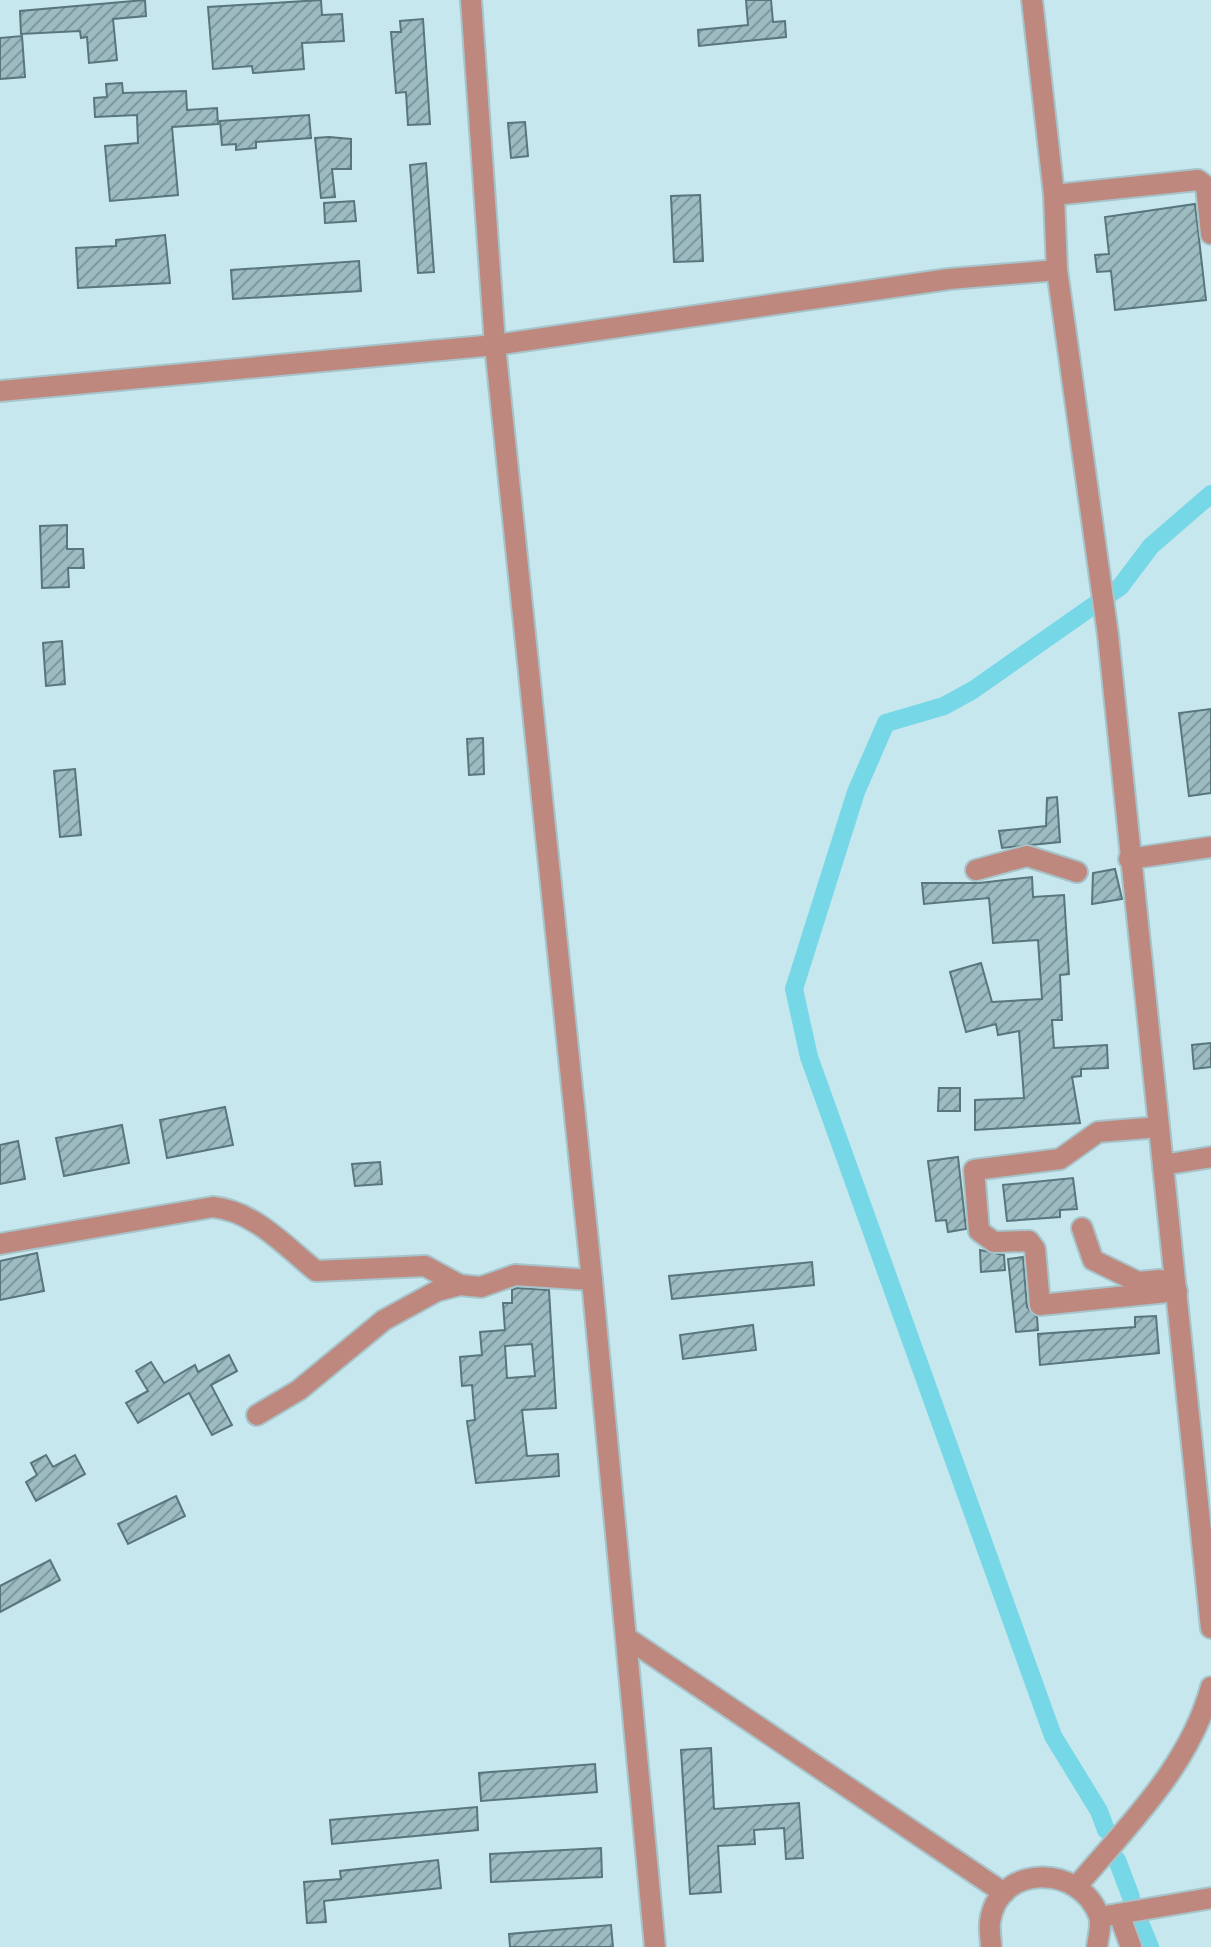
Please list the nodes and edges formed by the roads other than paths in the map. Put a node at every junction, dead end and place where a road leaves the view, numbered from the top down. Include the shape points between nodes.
1 (471, 0) edge
2 (1032, 0) edge
3 (1054, 195) junction
4 (1211, 234) edge
5 (1057, 270) junction
6 (495, 345) junction
7 (0, 391) edge
8 (1211, 847) edge
9 (1129, 859) junction
10 (976, 870) dead end
11 (1077, 872) dead end
12 (1159, 1127) junction
13 (1211, 1157) edge
14 (1163, 1165) junction
15 (1082, 1228) dead end
16 (0, 1244) edge
17 (592, 1280) junction
18 (460, 1285) junction
19 (1176, 1285) junction
20 (257, 1415) dead end
21 (1211, 1628) edge
22 (627, 1638) junction
23 (1211, 1687) edge
24 (1077, 1886) junction
25 (1004, 1893) junction
26 (1211, 1898) edge
27 (1109, 1916) junction
28 (655, 1947) edge
29 (991, 1947) edge
30 (1097, 1947) edge
31 (1131, 1947) edge

1 - 6 street
2 - 3 street
3 - 4 street via 1198,180 1206,186
3 - 5 street
5 - 6 street via 949,279
5 - 9 street via 1108,635
6 - 7 street
6 - 17 street
8 - 9 street
9 - 12 street
10 - 11 street via 1027,856
12 - 14 street
12 - 19 street via 1098,1132 1060,1159 974,1170 979,1231 994,1242 1029,1241 1035,1249 1040,1305
13 - 14 street
14 - 19 street
15 - 19 street via 1093,1260 1138,1282
16 - 18 street via 213,1207 235,1209 316,1271 425,1266
17 - 18 street via 515,1275 481,1287
17 - 22 street
18 - 20 street via 437,1291 384,1320 299,1390
19 - 21 street
22 - 25 street
22 - 28 street
23 - 24 street via 1203,1715 1171,1775
24 - 25 street via 1032,1877
24 - 27 street
25 - 29 street via 989,1920
26 - 27 street
27 - 30 street
27 - 31 street

